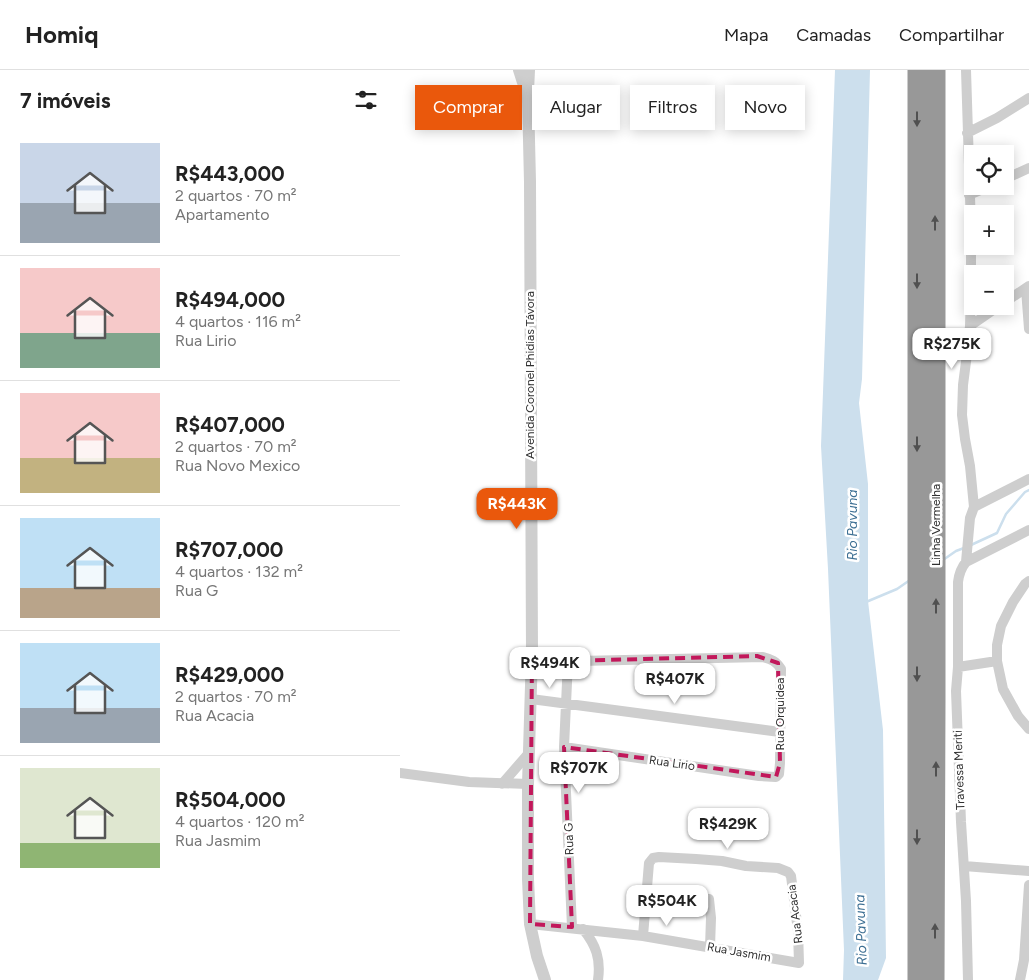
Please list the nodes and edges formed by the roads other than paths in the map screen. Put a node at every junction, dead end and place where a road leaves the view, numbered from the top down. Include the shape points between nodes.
1 (518, 70) edge
2 (529, 70) edge
3 (917, 70) edge
4 (936, 70) edge
5 (966, 70) edge
6 (528, 98) junction
7 (1029, 98) edge
8 (967, 133) junction
9 (967, 145) edge
10 (1029, 168) edge
11 (1014, 175) edge
12 (969, 195) edge
13 (1027, 288) edge
14 (1014, 296) edge
15 (986, 315) edge
16 (970, 326) junction
17 (1029, 329) edge
18 (1029, 479) edge
19 (974, 507) junction
20 (1029, 530) edge
21 (967, 558) junction
22 (1029, 581) edge
23 (532, 653) junction
24 (997, 660) junction
25 (568, 661) junction
26 (958, 667) junction
27 (531, 700) junction
28 (566, 704) junction
29 (1029, 729) edge
30 (780, 732) junction
31 (564, 747) junction
32 (529, 753) junction
33 (400, 773) edge
34 (779, 774) joint
35 (502, 784) junction
36 (528, 784) junction
37 (964, 866) junction
38 (1029, 871) edge
39 (1029, 884) edge
40 (709, 899) dead end
41 (530, 924) junction
42 (572, 928) junction
43 (583, 929) junction
44 (643, 936) junction
45 (710, 947) junction
46 (1027, 961) edge
47 (799, 963) joint
48 (544, 980) edge
49 (598, 980) edge
50 (917, 980) edge
51 (935, 980) edge
52 (968, 980) edge
53 (1020, 980) edge

1 - 6 street, Avenida Coronel Phidias Távora
2 - 6 street, Avenida Coronel Phidias Távora
3 -> 50 highway, Linha Vermelha
51 -> 4 highway, Linha Vermelha
5 - 8 street, Travessa Meriti
6 - 23 street, Avenida Coronel Phidias Távora
7 - 8 street
8 - 9 street, Travessa Meriti
10 - 11 street
12 - 16 street, Travessa Meriti
13 - 14 street
13 - 17 street
15 - 16 street
16 - 19 street, Travessa Meriti via 962,415
18 - 19 street
19 - 21 street, Travessa Meriti
20 - 21 street
21 - 26 street, Travessa Meriti via 958,582
22 - 24 street via 1001,626
23 - 25 street, Rua Orquidea
23 - 27 street, Avenida Coronel Phidias Távora
24 - 26 street
24 - 29 street via 1003,689
25 - 28 street, Rua G
25 - 30 street, Rua Orquidea via 771,658 781,669
26 - 37 street, Travessa Meriti via 956,691
27 - 28 street
27 - 32 street, Avenida Coronel Phidias Távora
28 - 30 street
28 - 31 street, Rua G
30 - 34 street, Rua Orquidea
31 - 34 street, Rua Lirio via 759,776 776,777
31 - 42 street, Rua G
32 - 35 street
32 - 36 street, Avenida Coronel Phidias Távora
33 - 35 street
35 - 36 street
36 - 41 street, Avenida Coronel Phidias Távora
37 - 38 street
37 - 52 street, Travessa Meriti
39 - 46 street
40 - 45 street
41 - 42 street, Rua Jasmim
41 - 48 street, Avenida Coronel Phidias Távora
42 - 43 street, Rua Jasmim
43 - 44 street, Rua Jasmim
43 - 49 street via 597,953
44 - 45 street, Rua Jasmim
44 - 47 street, Rua Acacia via 649,863 653,858 696,858 778,868 788,872 792,882
45 - 47 street, Rua Jasmim
46 - 53 street via 1021,970

